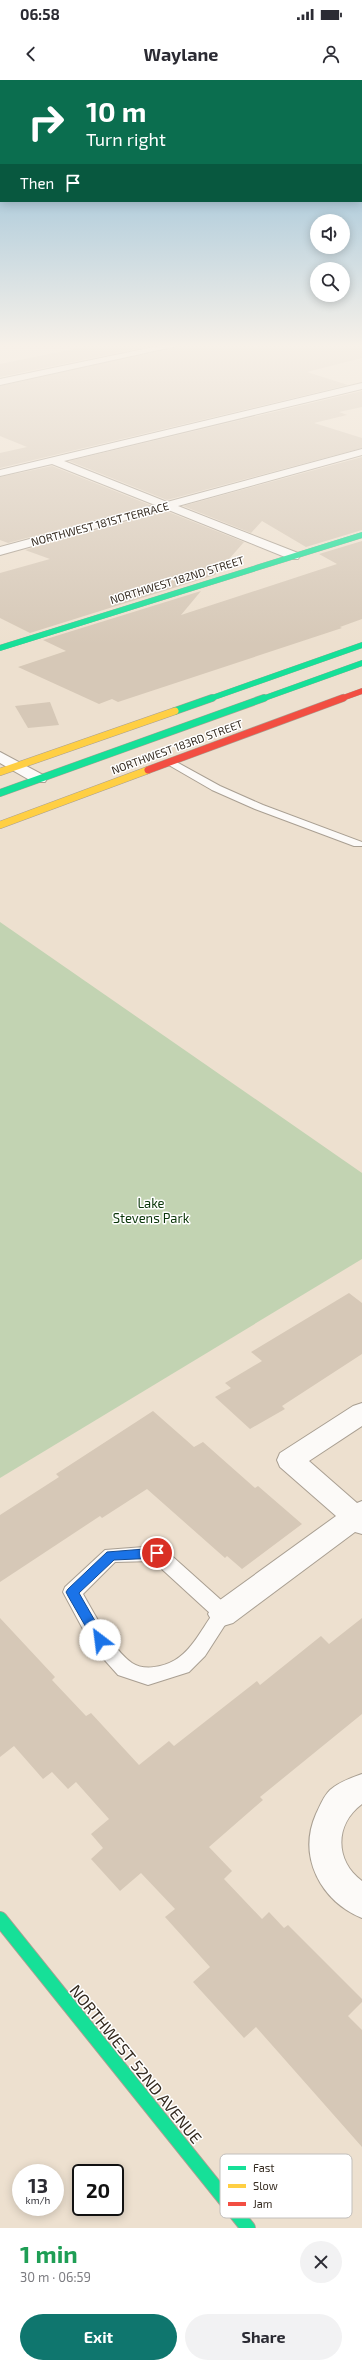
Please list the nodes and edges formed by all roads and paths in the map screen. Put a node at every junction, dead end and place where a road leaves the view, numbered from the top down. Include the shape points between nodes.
1 (118, 444) edge
2 (362, 452) edge
3 (52, 460) junction
4 (0, 473) edge
5 (169, 505) junction
6 (362, 535) edge
7 (0, 551) edge
8 (294, 556) junction
9 (362, 645) edge
10 (0, 648) edge
11 (362, 663) edge
12 (356, 690) edge
13 (0, 757) edge
14 (171, 762) junction
15 (16, 766) junction
16 (0, 772) edge
17 (39, 780) junction
18 (0, 793) edge
19 (0, 825) edge
20 (358, 844) dead end
21 (362, 1413) edge
22 (360, 1517) edge
23 (223, 1614) junction
24 (362, 1789) edge
25 (362, 1901) edge
26 (0, 1919) edge
27 (220, 2193) edge
28 (240, 2218) edge
29 (248, 2228) edge

1 - 3 street
2 - 5 street, NORTHWEST 181ST TERRACE
3 - 4 street
3 - 5 street
5 - 7 street, NORTHWEST 181ST TERRACE
5 - 8 street
6 - 8 street, NORTHWEST 182ND STREET
8 - 10 street, NORTHWEST 182ND STREET
9 - 15 street
11 - 17 street, NORTHWEST 183RD STREET
12 - 14 street, NORTHWEST 183RD STREET
13 - 15 street
14 - 19 street, NORTHWEST 183RD STREET
14 - 20 lane via 216,788 259,807
15 - 16 street
15 - 17 street
17 - 18 street, NORTHWEST 183RD STREET
21 - 22 street via 290,1460
22 - 23 street
23 - 23 lane via 157,1553 111,1555 72,1592 100,1640 125,1668 148,1677 182,1666 198,1650
24 - 25 street via 343,1800 331,1815 325,1833 325,1853 332,1872 344,1889
26 - 27 street, NORTHWEST 52ND AVENUE
28 - 29 street, NORTHWEST 52ND AVENUE

